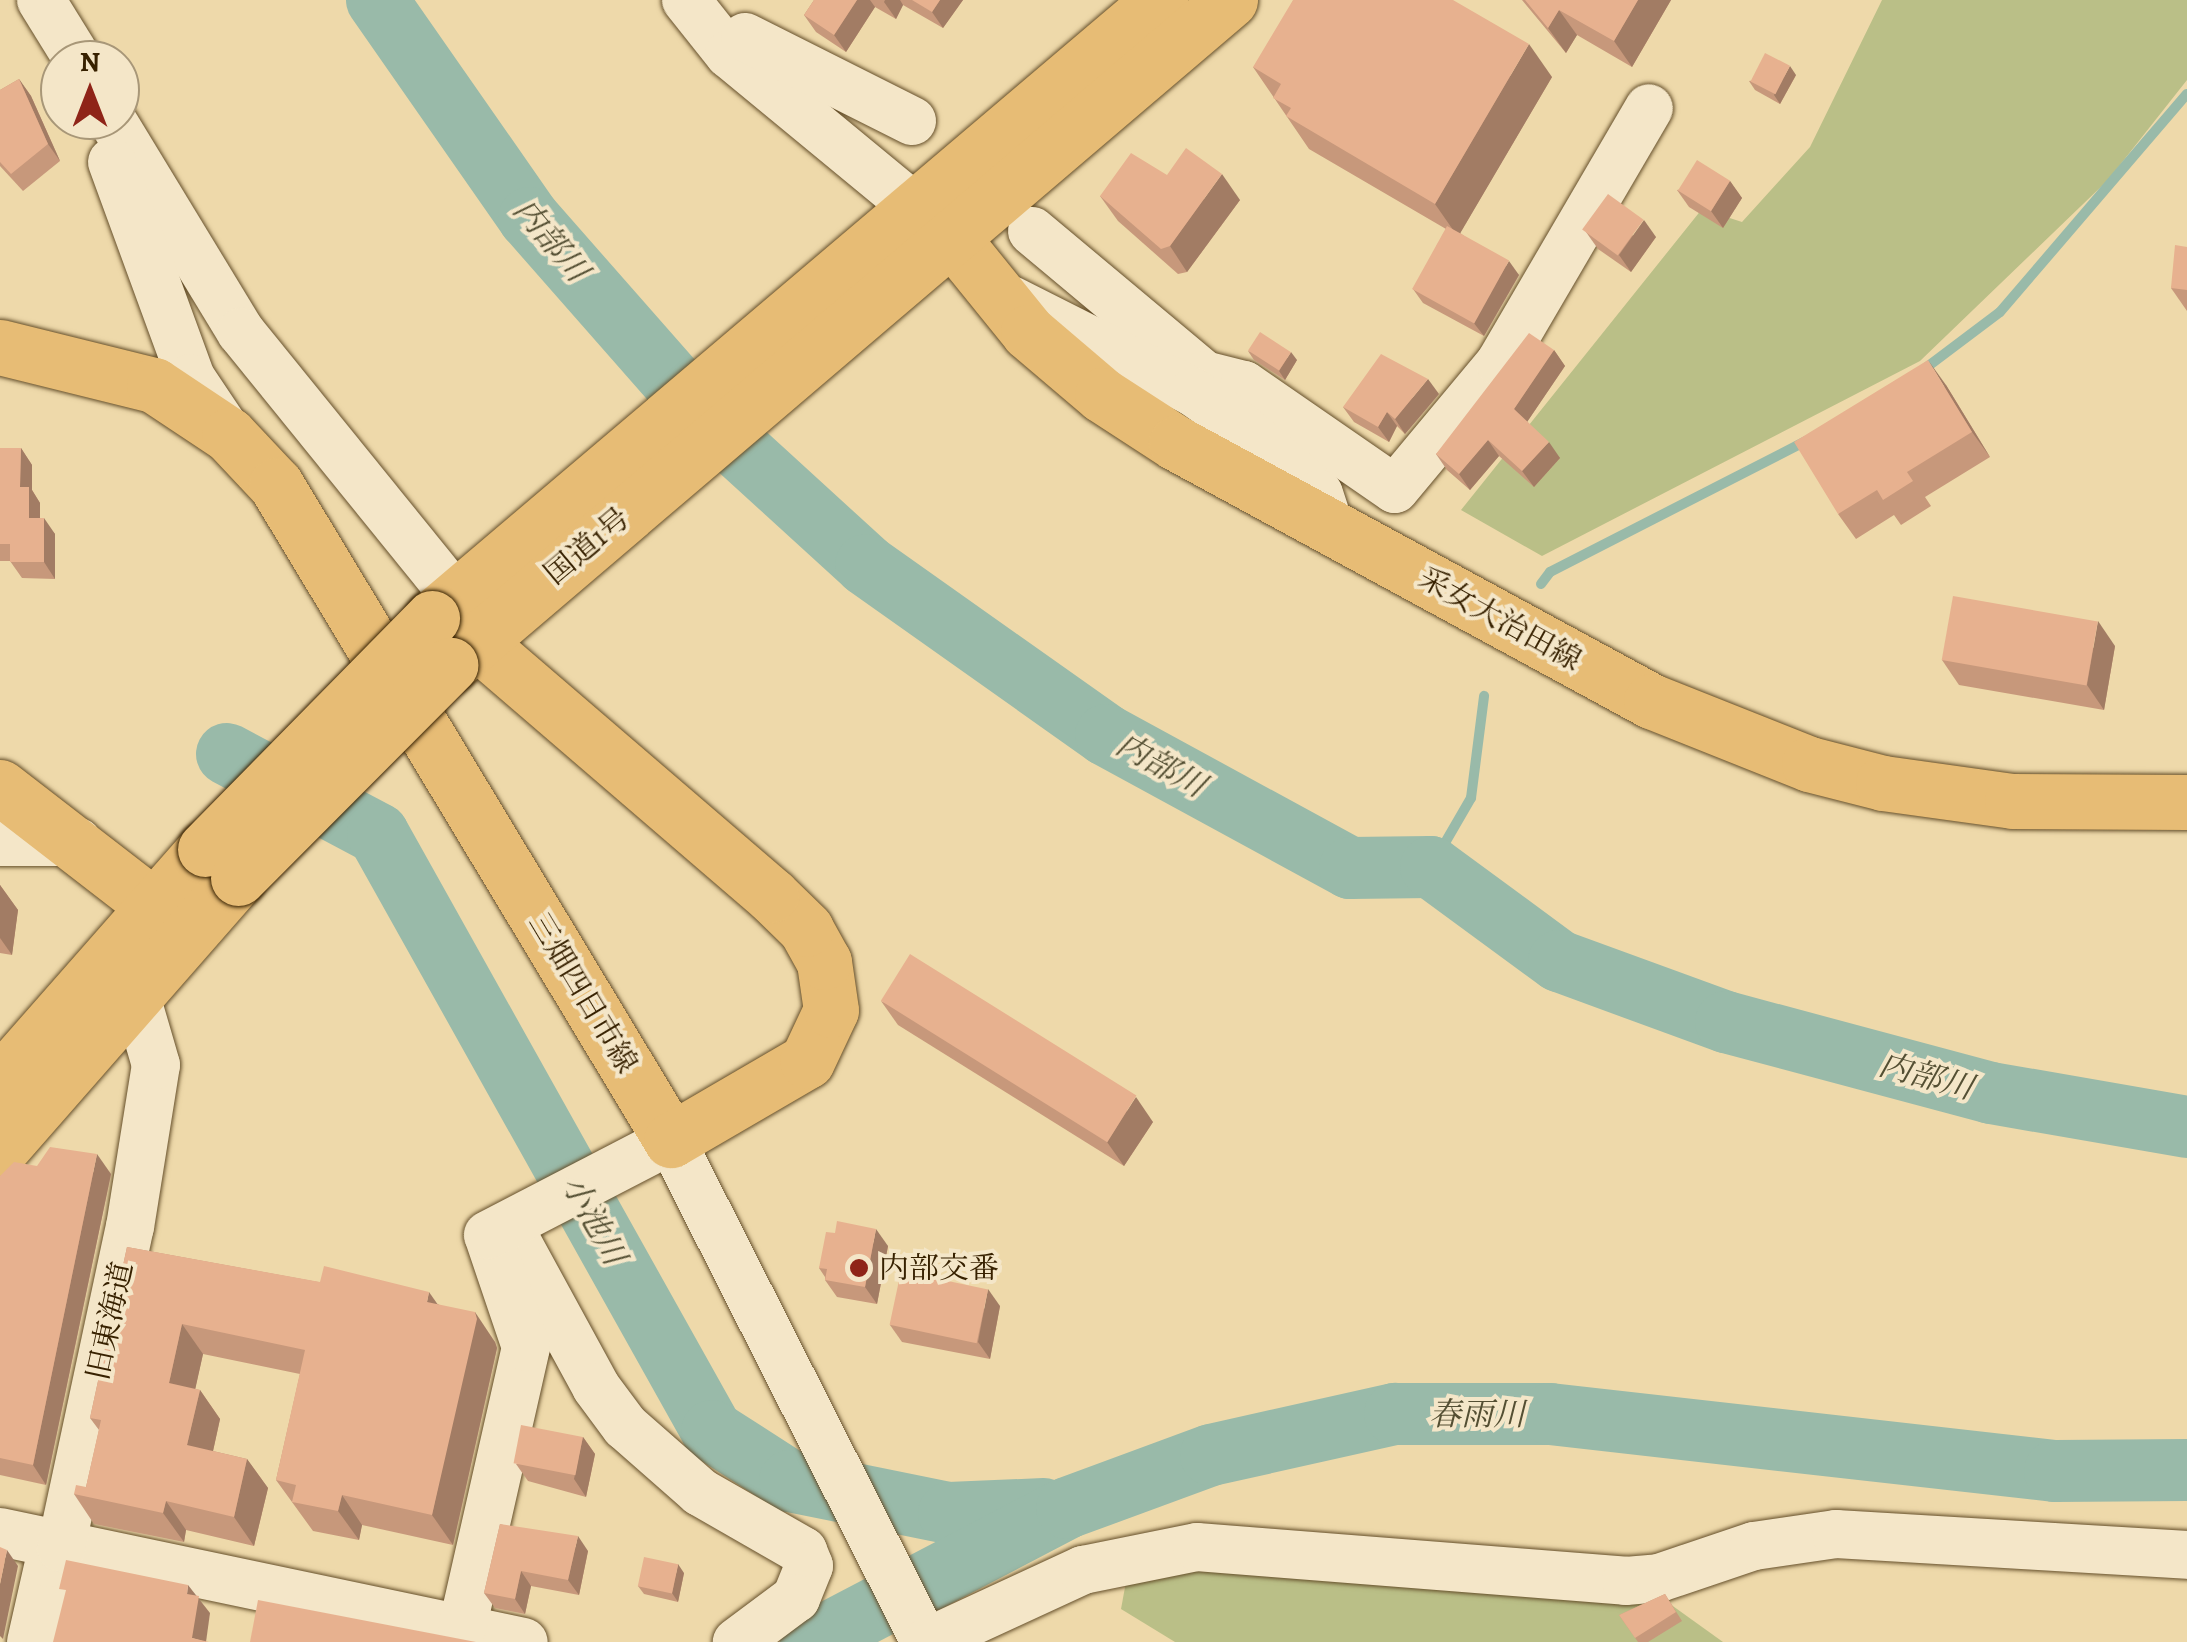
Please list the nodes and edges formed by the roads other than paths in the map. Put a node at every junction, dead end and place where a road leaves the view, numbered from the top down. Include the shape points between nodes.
1 (41, 0) edge
2 (686, 0) edge
3 (1160, 0) edge
4 (1230, 0) edge
5 (732, 31) edge
6 (66, 40) edge
7 (1649, 108) dead end
8 (912, 121) dead end
9 (107, 140) edge
10 (124, 140) edge
11 (1032, 230) dead end
12 (913, 239) junction
13 (998, 293) junction
14 (0, 347) edge
15 (1199, 383) junction
16 (229, 435) junction
17 (1330, 527) junction
18 (471, 614) junction
19 (0, 787) edge
20 (2187, 802) edge
21 (0, 842) edge
22 (78, 842) junction
23 (221, 864) junction
24 (154, 906) junction
25 (136, 996) junction
26 (0, 1082) edge
27 (0, 1150) edge
28 (652, 1151) junction
29 (511, 1225) junction
30 (0, 1532) edge
31 (60, 1548) junction
32 (2187, 1555) edge
33 (462, 1629) junction
34 (922, 1634) edge
35 (31, 1642) edge
36 (524, 1642) edge
37 (737, 1642) edge

1 - 6 street
2 - 5 street
3 - 12 main road, 国道1号
4 - 12 main road, 国道1号
5 - 8 street
5 - 12 street
7 - 15 street via 1500,363 1395,489 1244,385
9 - 16 street via 191,378
10 - 18 street via 241,332
11 - 15 street
12 - 13 main road, 采女大治田線
12 - 18 main road, 国道1号
13 - 15 street
13 - 17 main road, 采女大治田線 via 1028,332 1102,395
14 - 16 main road, 三畑四日市線 via 154,385
15 - 17 street via 1320,494
16 - 28 main road, 三畑四日市線 via 276,485
17 - 20 main road, 采女大治田線 via 1651,701 1809,764 1954,796
18 - 23 main road, 国道1号, bridge
18 - 28 main road via 806,929 824,962 831,1010 808,1061
19 - 22 main road
21 - 22 street
22 - 24 main road
23 - 24 main road, 国道1号
23 - 25 main road, 国道1号
24 - 26 main road, 国道1号
25 - 27 main road, 国道1号
25 - 31 street, 旧東海道 via 156,1065 130,1227
28 - 29 street
28 - 34 street via 797,1394
29 - 33 street via 488,1236 526,1347
29 - 37 street via 587,1372 625,1426 688,1483 803,1552 809,1566 796,1598
30 - 31 street
31 - 33 street
31 - 35 street, 旧東海道 via 49,1564
32 - 34 street via 1836,1534 1754,1546 1659,1578 1626,1580 1196,1547 1083,1570
33 - 36 street

